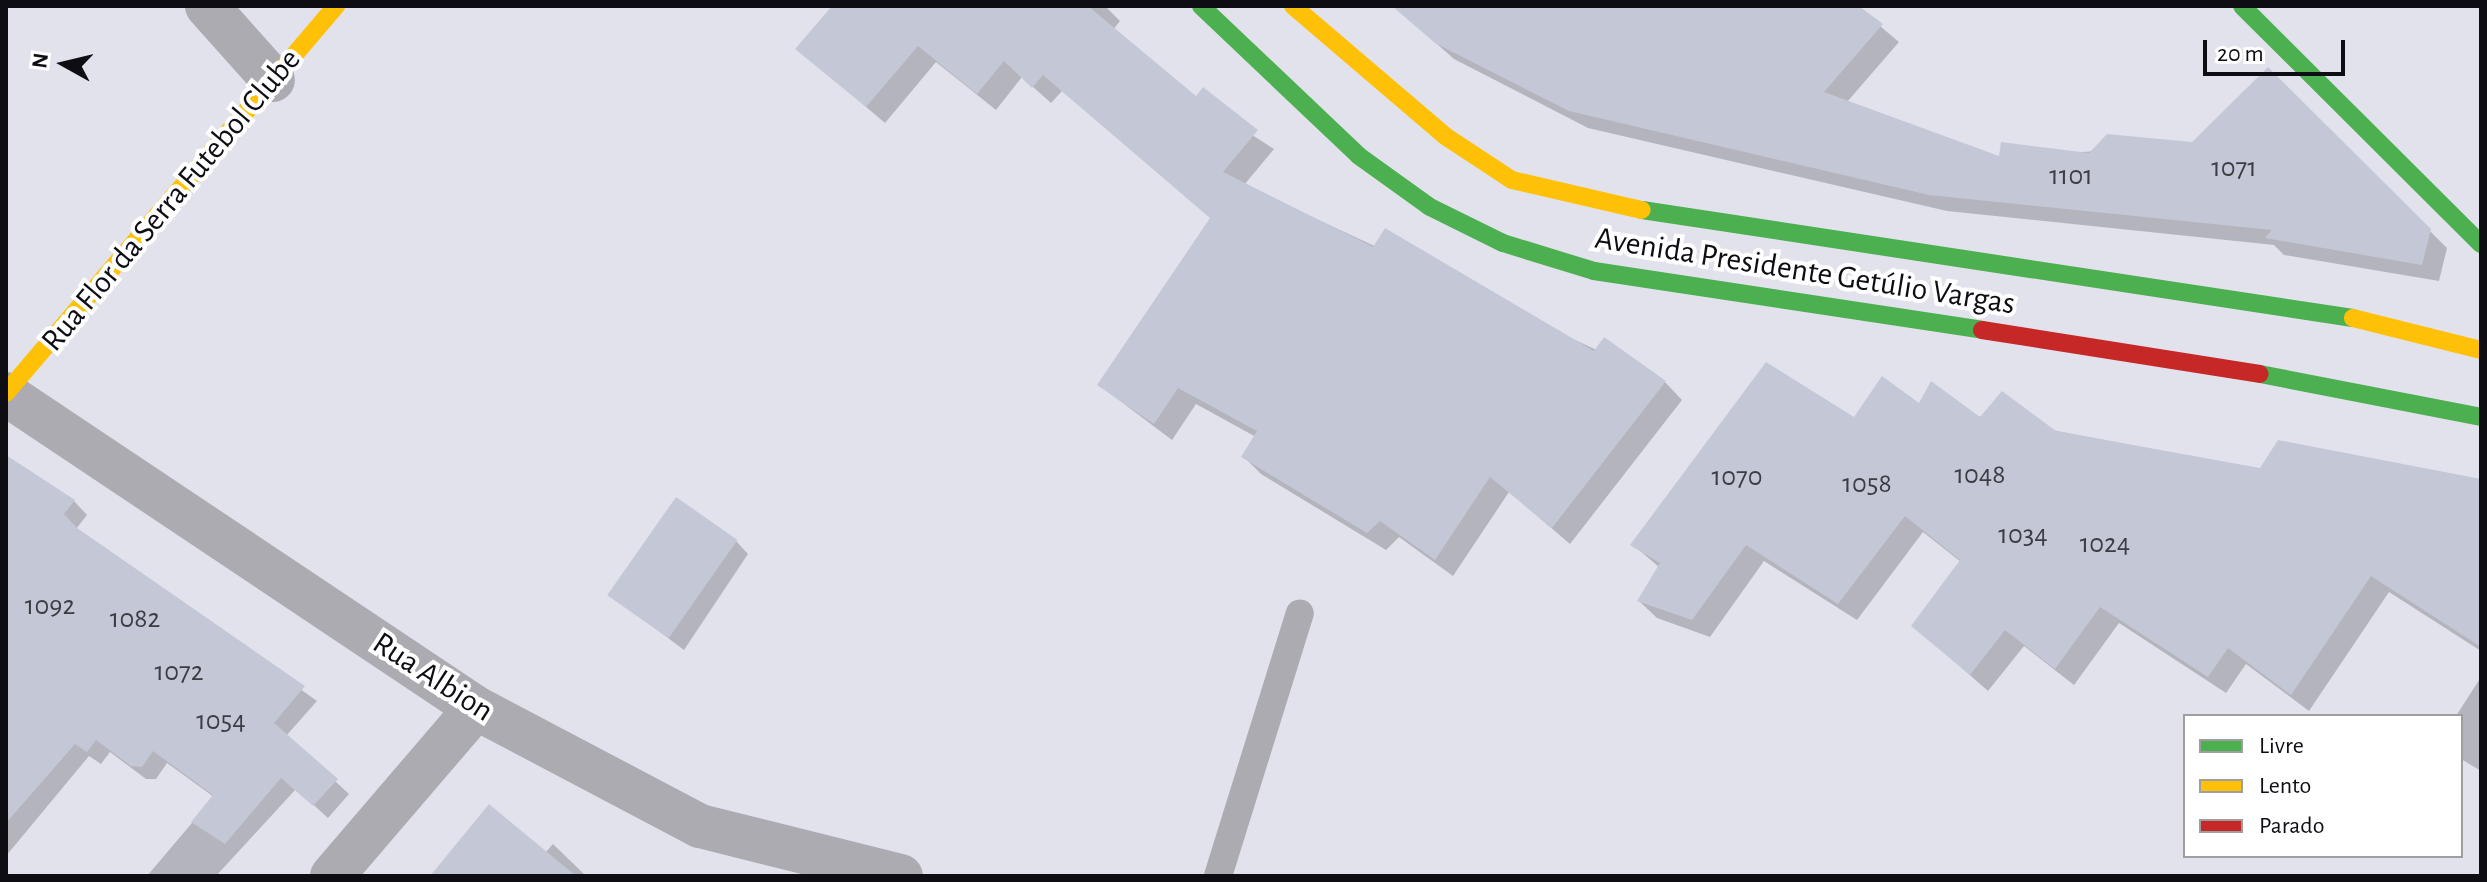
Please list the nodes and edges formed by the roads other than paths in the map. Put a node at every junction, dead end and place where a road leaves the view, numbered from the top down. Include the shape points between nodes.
1 (207, 6) edge
2 (336, 6) edge
3 (1201, 6) edge
4 (1293, 6) edge
5 (2242, 6) edge
6 (273, 80) junction
7 (2481, 244) edge
8 (2481, 350) edge
9 (6, 393) edge
10 (2481, 417) edge
11 (1300, 613) dead end
12 (476, 708) junction
13 (878, 874) edge
14 (332, 876) edge
15 (1218, 876) edge

1 - 6 street
2 - 6 main road, Rua Flor da Serra Futebol Clube
3 - 10 main road, Avenida Presidente Getúlio Vargas via 1359,156 1430,207 1503,243 1594,271 2212,364
4 - 8 main road, Avenida Presidente Getúlio Vargas via 1445,136 1512,180 1589,202 2351,318
5 - 7 main road
6 - 9 main road, Rua Flor da Serra Futebol Clube
9 - 12 street, Rua Albion
11 - 15 lane
12 - 13 street, Rua Albion via 700,826
12 - 14 street

